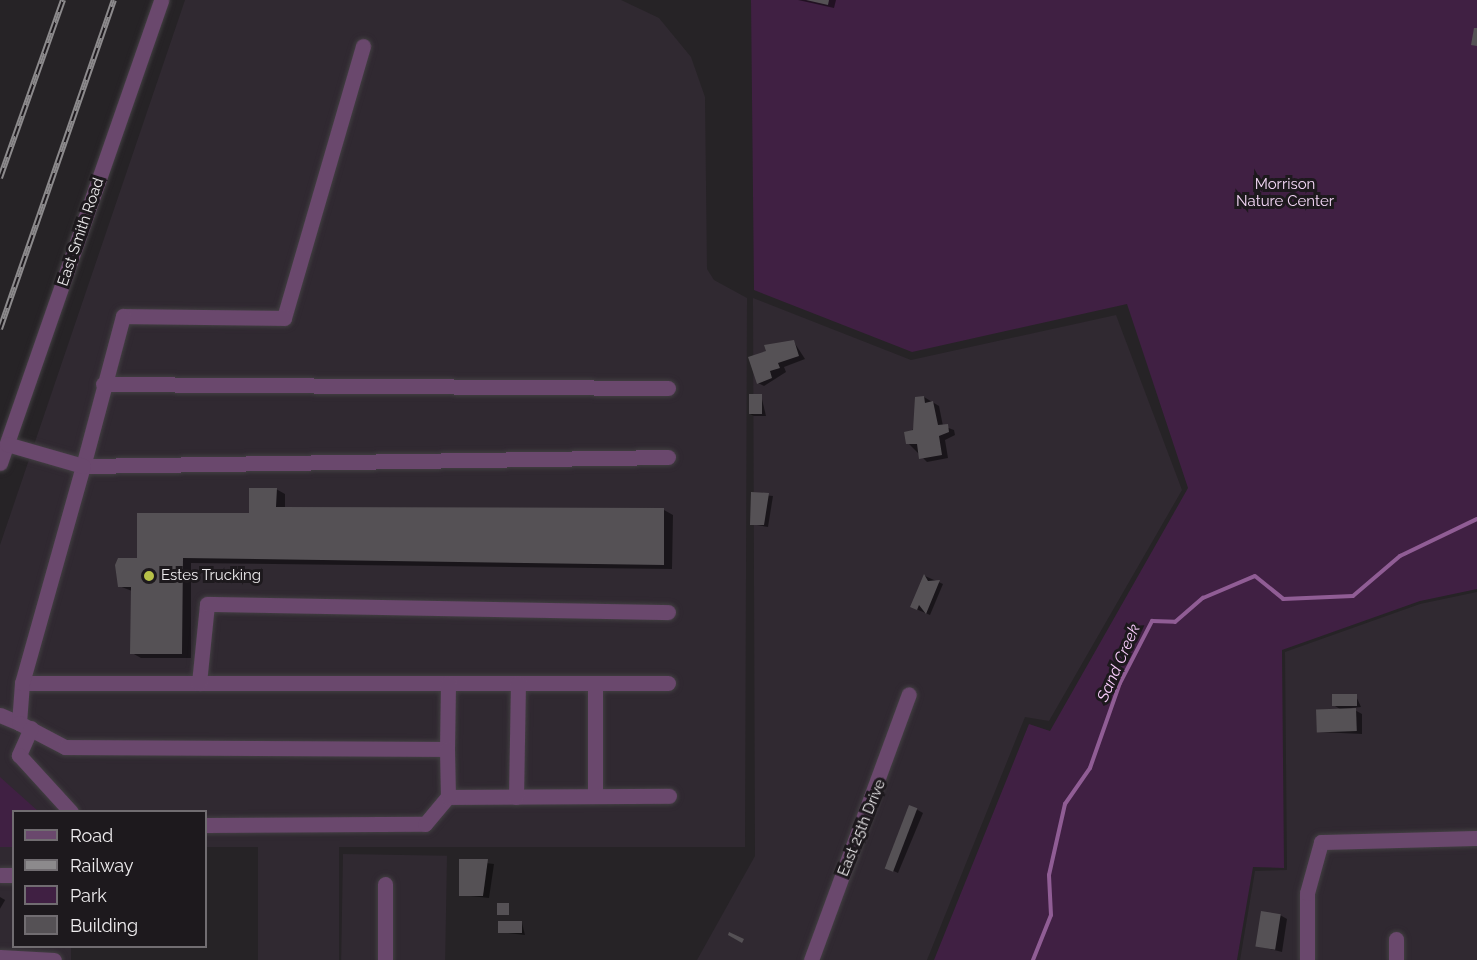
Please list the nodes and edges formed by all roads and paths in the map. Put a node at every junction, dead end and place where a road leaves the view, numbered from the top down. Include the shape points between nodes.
1 (161, 0) edge
2 (363, 46) dead end
3 (103, 384) junction
4 (668, 388) dead end
5 (7, 444) junction
6 (668, 457) dead end
7 (0, 464) edge
8 (83, 466) junction
9 (668, 612) dead end
10 (22, 683) junction
11 (199, 683) junction
12 (448, 683) junction
13 (518, 683) junction
14 (595, 683) junction
15 (668, 683) dead end
16 (909, 694) dead end
17 (0, 715) edge
18 (25, 725) junction
19 (447, 749) junction
20 (595, 796) junction
21 (669, 796) dead end
22 (448, 797) junction
23 (516, 797) junction
24 (69, 810) edge
25 (207, 825) edge
26 (1477, 838) edge
27 (385, 884) dead end
28 (1396, 939) dead end
29 (0, 957) edge
30 (54, 960) edge
31 (385, 960) edge
32 (810, 960) edge
33 (1307, 960) edge
34 (1396, 960) edge

1 - 5 street, East Smith Road
2 - 3 street via 284,318 123,316
3 - 4 street
3 - 8 street
5 - 7 street, East Smith Road
5 - 8 street
6 - 8 street
8 - 10 street
9 - 11 street via 207,604
10 - 11 street
10 - 18 street
11 - 12 street
12 - 13 street
12 - 19 street
13 - 14 street
13 - 23 street
14 - 15 street
14 - 20 street
16 - 32 street, East 25th Drive
17 - 18 street
18 - 19 street via 65,747
18 - 24 street via 19,755
19 - 22 street
20 - 21 street
20 - 23 street
22 - 23 street
22 - 25 street via 425,824
26 - 33 street via 1321,842 1307,893
27 - 31 street
28 - 34 street
29 - 30 street

